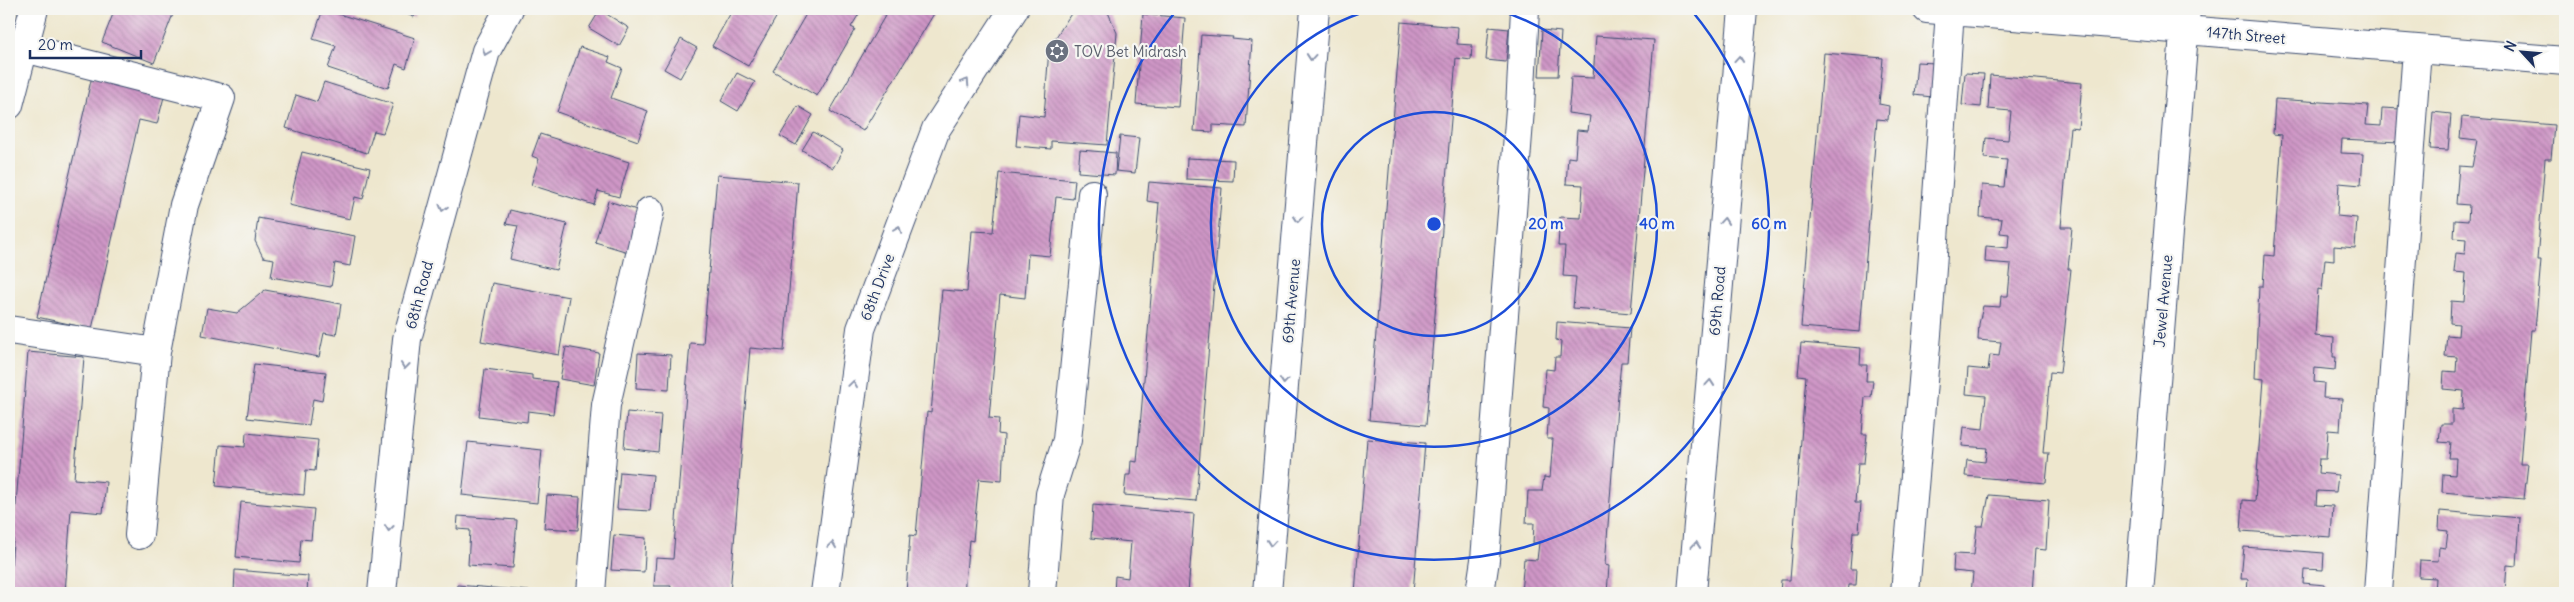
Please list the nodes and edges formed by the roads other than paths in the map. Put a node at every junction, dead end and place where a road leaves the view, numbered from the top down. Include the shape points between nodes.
1 (34, 9) edge
2 (509, 9) edge
3 (1014, 9) edge
4 (1315, 9) edge
5 (1525, 9) edge
6 (1743, 9) edge
7 (1938, 10) edge
8 (2186, 19) edge
9 (24, 48) junction
10 (2417, 49) junction
11 (2565, 61) edge
12 (9, 105) edge
13 (1092, 194) dead end
14 (650, 211) dead end
15 (9, 330) edge
16 (156, 352) junction
17 (138, 535) dead end
18 (382, 593) edge
19 (591, 593) edge
20 (826, 593) edge
21 (1042, 593) edge
22 (1267, 593) edge
23 (1480, 593) edge
24 (1692, 593) edge
25 (1905, 593) edge
26 (2139, 593) edge
27 (2378, 593) edge

1 - 9 street
2 -> 18 street, 68th Road via 486,51 407,339
20 -> 3 street, 68th Drive via 861,329 936,130
4 -> 22 street, 69th Avenue
5 - 23 street via 1517,148
24 -> 6 street, 69th Road
7 - 8 street, 147th Street
7 - 25 street via 1930,301
8 - 10 street, 147th Street
8 - 26 street, Jewel Avenue
9 - 12 street
9 - 16 street via 221,98 184,205
10 - 11 street, 147th Street
10 - 27 street
13 - 21 street via 1067,440 1050,494
14 - 19 street via 606,404
15 - 16 street
16 - 17 street

